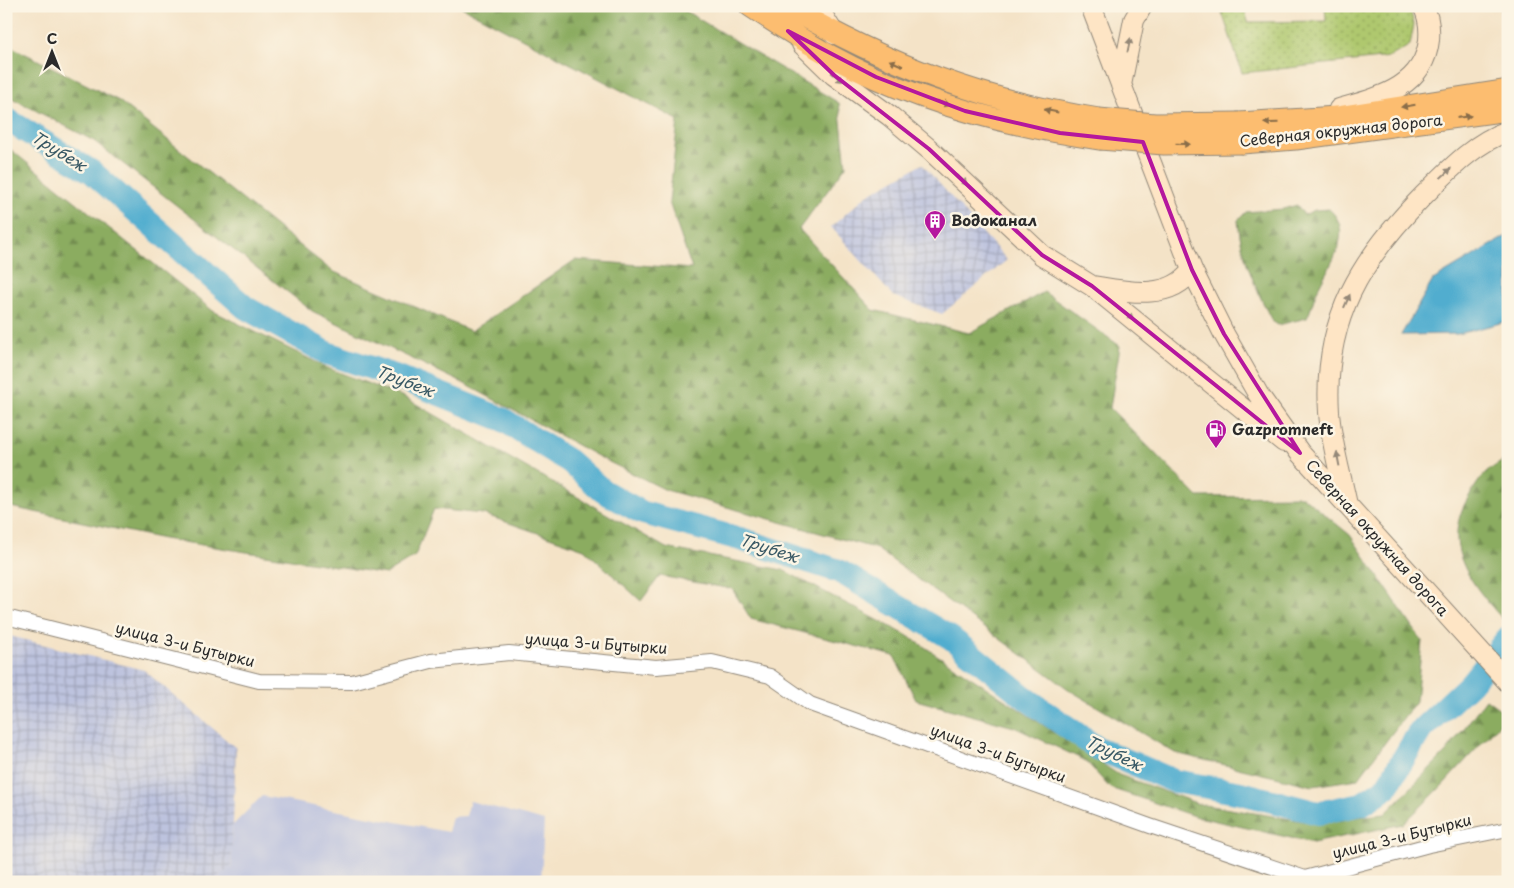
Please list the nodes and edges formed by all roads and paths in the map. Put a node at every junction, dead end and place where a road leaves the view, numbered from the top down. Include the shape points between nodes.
1 (750, 6) edge
2 (786, 6) edge
3 (817, 6) edge
4 (1091, 6) edge
5 (1142, 6) edge
6 (1423, 6) edge
7 (788, 31) junction
8 (834, 34) junction
9 (1121, 85) junction
10 (1508, 90) edge
11 (1508, 110) edge
12 (1303, 120) junction
13 (1100, 129) junction
14 (1508, 131) edge
15 (1240, 133) junction
16 (1192, 270) junction
17 (1092, 286) junction
18 (1300, 453) junction
19 (1347, 507) junction
20 (6, 617) edge
21 (1508, 682) edge
22 (1508, 829) edge
23 (1301, 880) edge

1 - 7 main road, Северная окружная дорога
2 - 8 main road, Северная окружная дорога
3 - 8 main road
4 - 9 main road, Северная окружная дорога
9 -> 5 main road via 1134,20
6 - 12 main road via 1430,27 1428,49 1419,71 1385,96
7 -> 13 main road, Северная окружная дорога via 841,61 939,102 1020,125
7 -> 17 main road via 834,75 929,149 1042,255
13 -> 8 main road, Северная окружная дорога via 957,87 918,73
9 - 16 main road, Северная окружная дорога
10 -> 12 main road
15 -> 11 main road, Северная окружная дорога via 1296,140
12 -> 15 main road
13 - 15 main road, Северная окружная дорога, bridge via 1164,144
19 -> 14 main road via 1329,415 1328,376 1332,341 1342,312 1355,283 1378,247 1413,206 1472,150
16 - 17 main road via 1178,282 1156,291 1136,293
16 - 18 main road, Северная окружная дорога via 1258,394
17 -> 18 main road
18 - 19 main road, Северная окружная дорога
19 - 21 main road, Северная окружная дорога
20 - 23 street, улица 3-и Бутырки via 259,681 352,682 431,661 508,653 656,667 712,662 770,676 810,704
22 - 23 street, улица 3-и Бутырки via 1428,845

